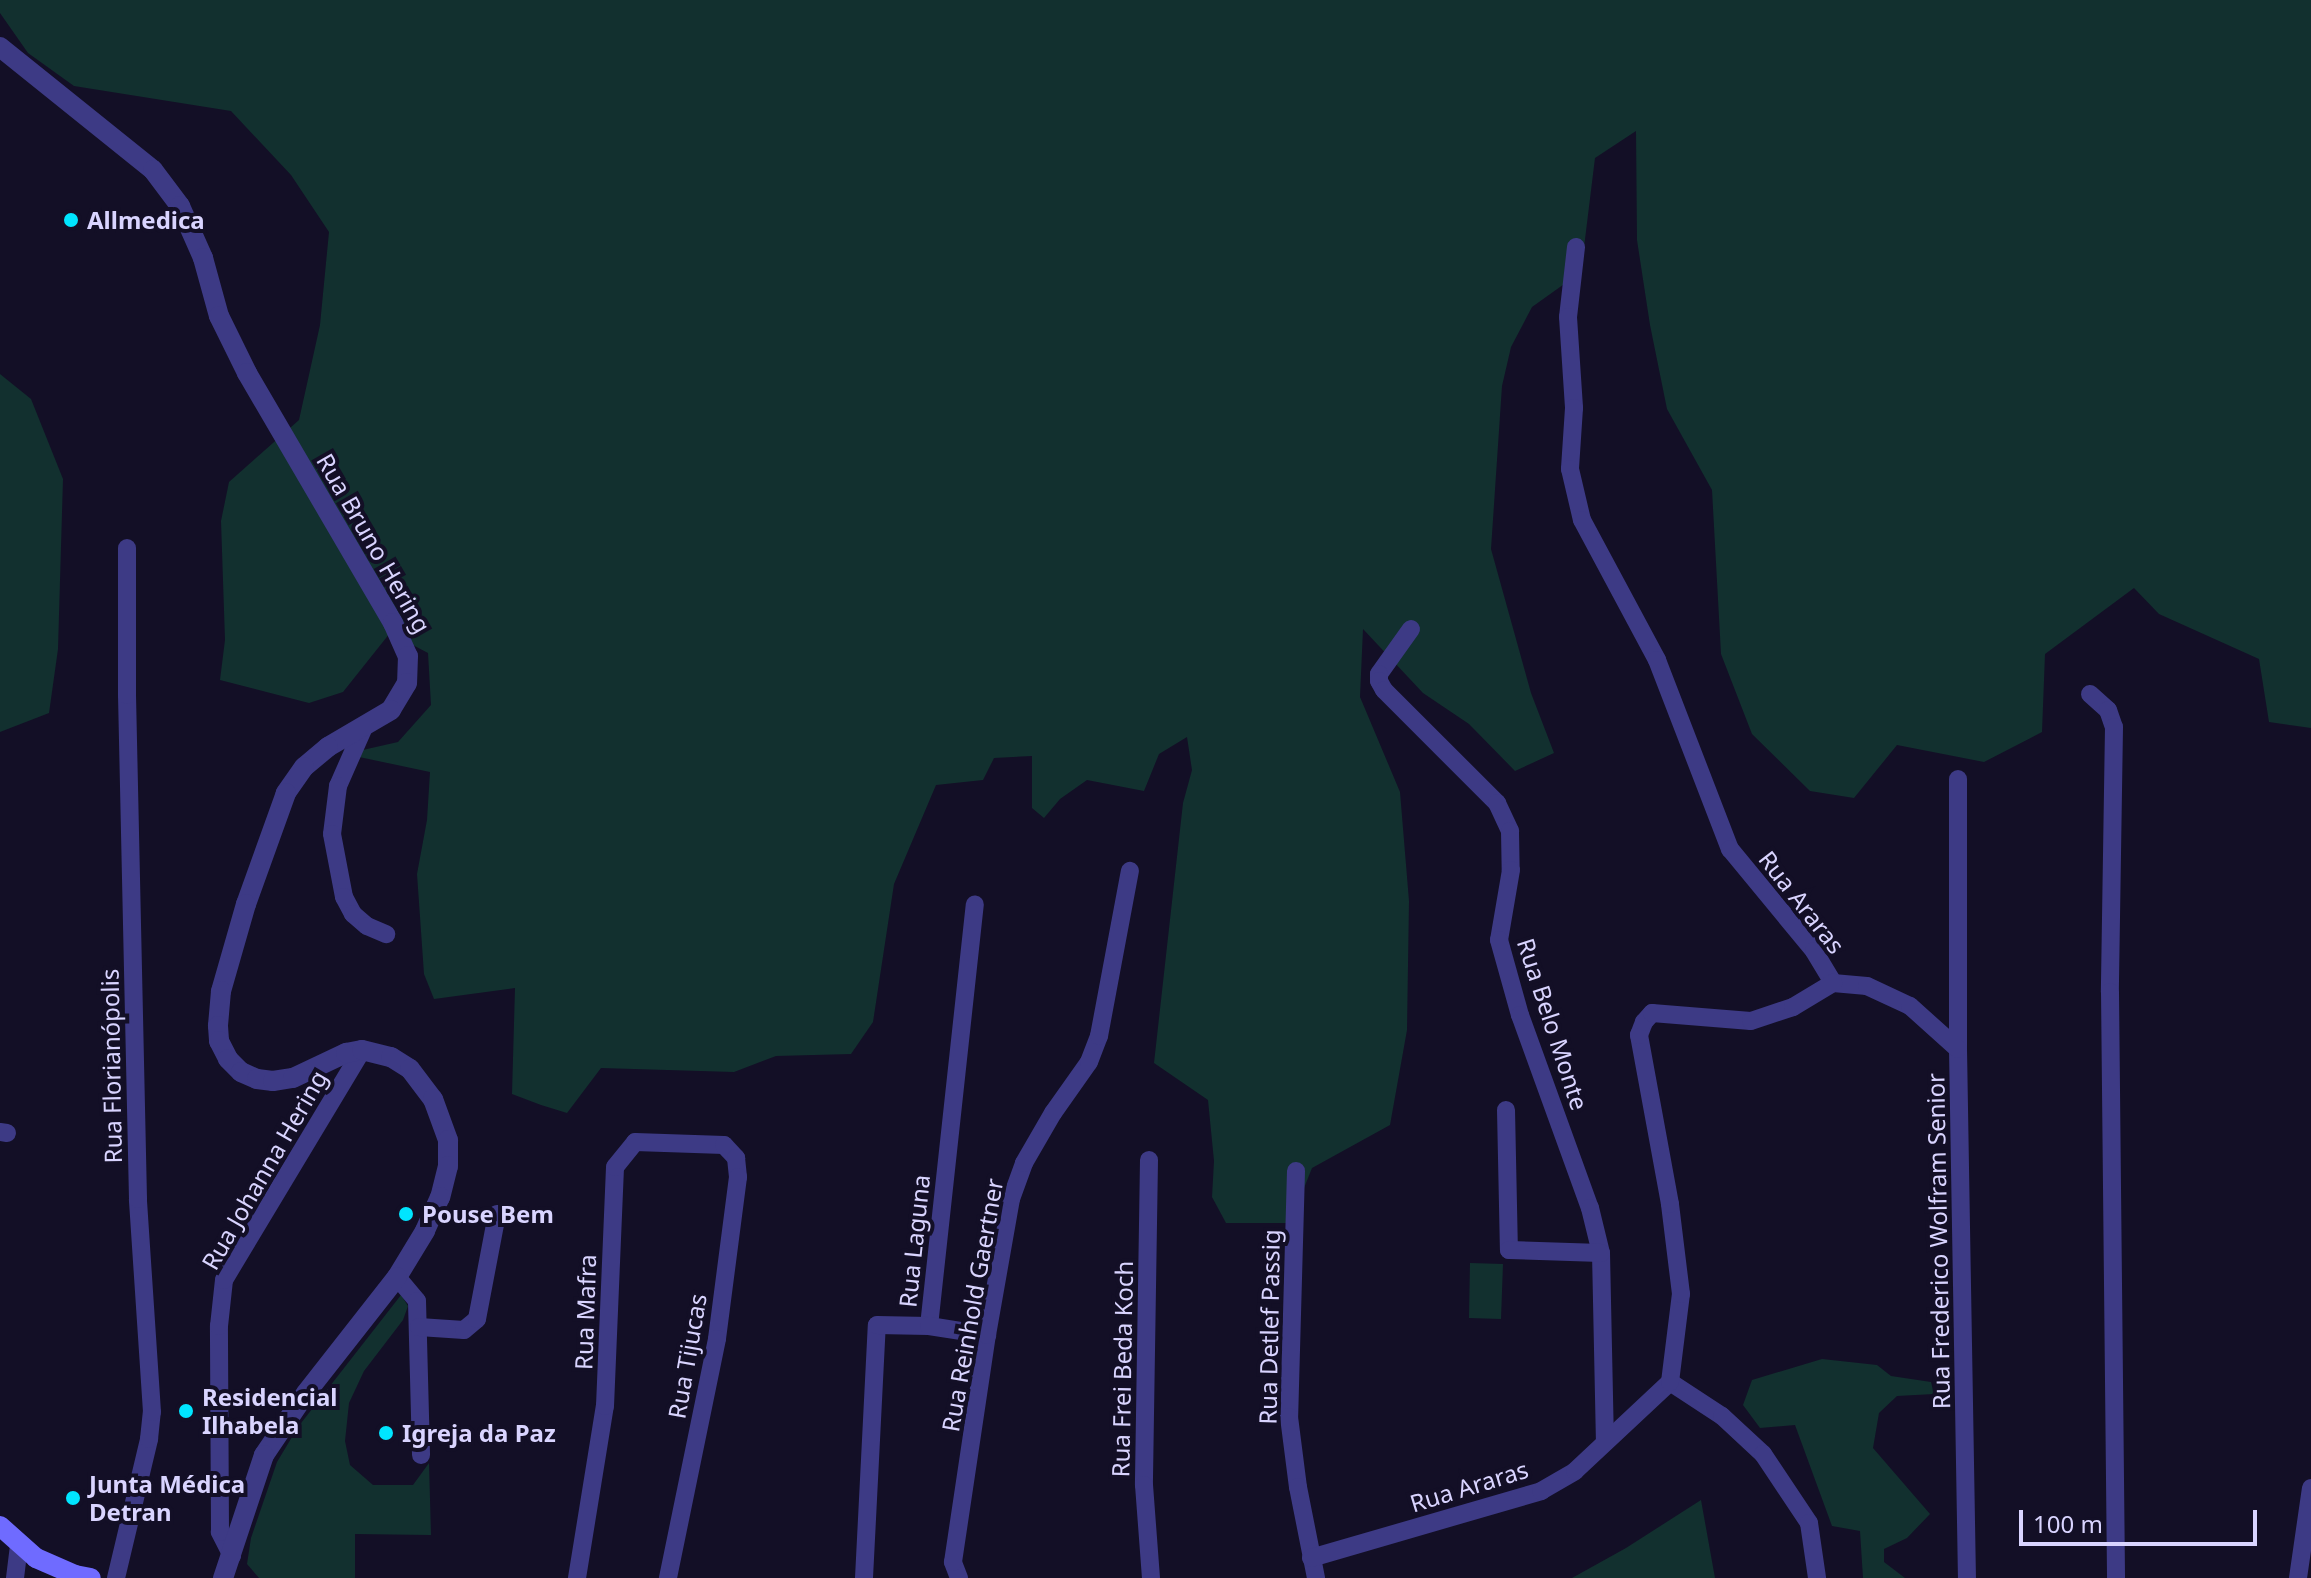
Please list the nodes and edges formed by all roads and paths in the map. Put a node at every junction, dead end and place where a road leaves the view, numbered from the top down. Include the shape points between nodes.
1 (0, 47) edge
2 (1576, 247) dead end
3 (127, 548) dead end
4 (1411, 629) dead end
5 (2090, 694) dead end
6 (364, 727) junction
7 (1958, 779) dead end
8 (1130, 871) dead end
9 (975, 904) dead end
10 (386, 934) dead end
11 (1833, 983) junction
12 (1958, 1049) junction
13 (362, 1050) junction
14 (1506, 1110) dead end
15 (724, 1145) joint
16 (1149, 1160) dead end
17 (1296, 1171) dead end
18 (497, 1214) dead end
19 (1601, 1253) junction
20 (397, 1277) junction
21 (929, 1326) junction
22 (419, 1327) junction
23 (987, 1335) junction
24 (1670, 1382) junction
25 (1605, 1442) junction
26 (421, 1455) dead end
27 (2311, 1488) edge
28 (0, 1526) edge
29 (19, 1545) junction
30 (1311, 1558) junction
31 (232, 1568) edge
32 (15, 1578) edge
33 (91, 1578) edge
34 (116, 1578) edge
35 (577, 1578) edge
36 (668, 1578) edge
37 (864, 1578) edge
38 (959, 1578) edge
39 (1151, 1578) edge
40 (1316, 1578) edge
41 (1817, 1578) edge
42 (1967, 1578) edge
43 (2116, 1578) edge
44 (2298, 1578) edge

1 - 6 street, Rua Bruno Hering via 153,170 185,214 219,316 247,373 408,656 401,697
2 - 11 street, Rua Araras via 1568,317 1574,408 1570,469 1582,520 1657,660 1730,849 1814,951
3 - 34 street, Rua Florianópolis via 138,1199 152,1412
4 - 19 street, Rua Belo Monte via 1379,681 1497,803 1510,831 1511,870 1499,940
5 - 43 street via 2108,710 2114,727 2110,992
6 - 10 street via 338,786 332,834 344,897 353,914
6 - 13 street, Rua Bruno Hering via 304,767 286,793 246,904 221,991 218,1026 228,1059 257,1079 293,1078
7 - 12 street
8 - 23 street, Rua Reinhold Gaertner via 1099,1036 1089,1062 1024,1163 1011,1199
9 - 21 street, Rua Laguna
11 - 12 street, Rua Frederico Wolfram Senior via 1867,986 1910,1006
11 - 24 street, Rua Araras via 1793,1007 1751,1021 1652,1013 1644,1022 1639,1035 1681,1294
12 - 42 street, Rua Frederico Wolfram Senior
13 - 20 street via 391,1057 410,1069 433,1099 448,1140 440,1197
13 - 31 street, Rua Johanna Hering via 224,1280 219,1326 220,1532
14 - 19 street via 1509,1250
15 - 35 street, Rua Mafra via 635,1142 615,1167 605,1406
15 - 36 street, Rua Tijucas via 736,1158 738,1177 717,1339
16 - 39 street, Rua Frei Beda Koch via 1144,1485
17 - 30 street, Rua Detlef Passig via 1289,1417
18 - 22 street via 477,1319 464,1330
19 - 25 street, Rua Belo Monte
20 - 22 street via 417,1301
20 - 31 street via 264,1455
21 - 23 street
21 - 37 street, Rua Laguna via 877,1325
22 - 26 street
23 - 38 street, Rua Reinhold Gaertner via 953,1562
24 - 25 street, Rua Araras
24 - 41 street via 1722,1416 1763,1454 1809,1523
25 - 30 street, Rua Araras via 1575,1471 1541,1491
27 - 44 street
28 - 29 main road
29 - 32 street
29 - 33 main road via 54,1567
30 - 40 street, Rua Detlef Passig

